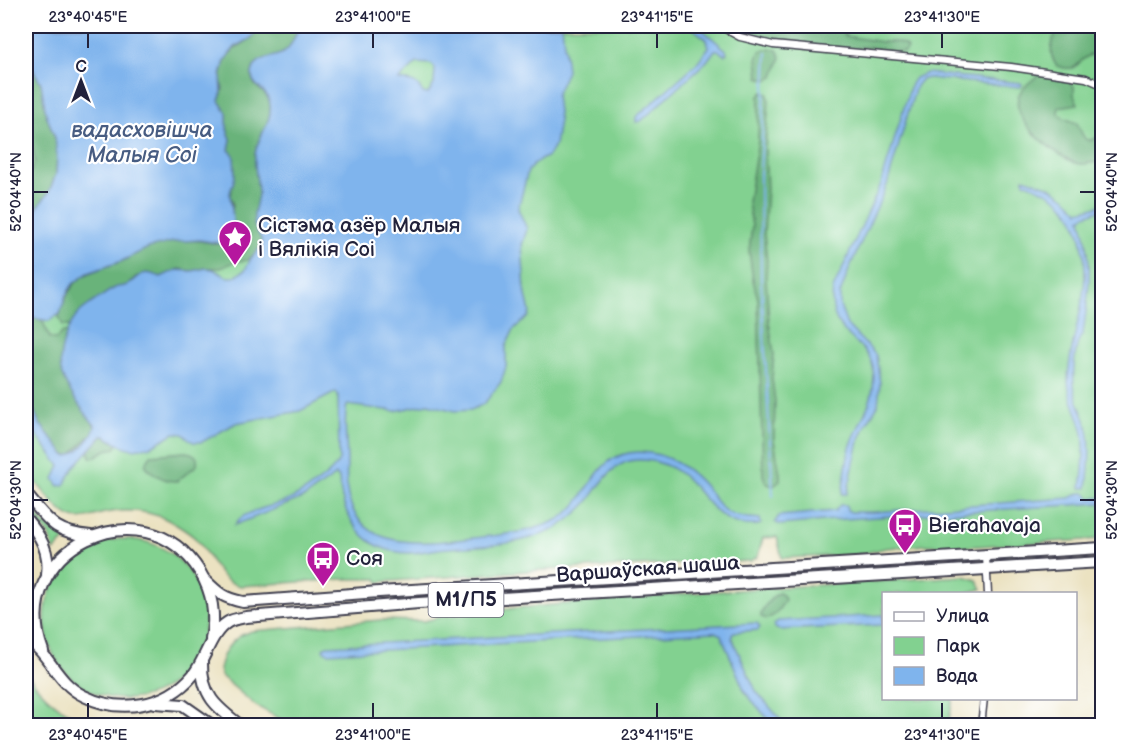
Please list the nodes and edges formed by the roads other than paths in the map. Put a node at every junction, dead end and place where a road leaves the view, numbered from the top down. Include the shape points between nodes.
1 (720, 26) edge
2 (1102, 86) edge
3 (26, 494) edge
4 (26, 519) edge
5 (92, 536) junction
6 (1102, 548) edge
7 (986, 556) junction
8 (1102, 562) edge
9 (987, 569) junction
10 (47, 575) junction
11 (205, 580) junction
12 (988, 592) edge
13 (39, 594) junction
14 (26, 609) edge
15 (26, 639) edge
16 (209, 647) junction
17 (45, 657) junction
18 (202, 662) junction
19 (984, 700) edge
20 (149, 703) junction
21 (213, 726) edge
22 (241, 726) edge
23 (981, 726) edge

1 - 2 street via 740,37 772,45 1011,67 1086,78
3 - 5 highway via 56,527 74,535
4 - 10 highway via 45,547
5 - 10 highway, Варшаўская шаша / М1/П5 via 66,552
5 - 11 highway, Варшаўская шаша / М1/П5 via 129,530 157,536 182,550
6 - 7 highway, Варшаўская шаша / М1/П5
7 - 9 street
7 - 11 highway, Варшаўская шаша / М1/П5 via 243,602 219,594
8 - 9 highway, Варшаўская шаша / М1/П5
9 - 12 street
9 - 16 highway, Варшаўская шаша / М1/П5 via 246,617 229,622
10 - 13 highway, Варшаўская шаша / М1/П5
11 - 16 highway, Варшаўская шаша / М1/П5 via 213,613
13 - 14 highway, Варшаўская шаша / М1/П5
13 - 17 highway, Варшаўская шаша / М1/П5 via 36,626
15 - 17 highway, Варшаўская шаша / М1/П5
16 - 18 highway, Варшаўская шаша / М1/П5
17 - 20 highway, Варшаўская шаша / М1/П5 via 61,679 98,703
18 - 20 highway, Варшаўская шаша / М1/П5 via 179,688
18 - 22 highway via 207,694
19 - 23 street
20 - 21 highway via 183,705

